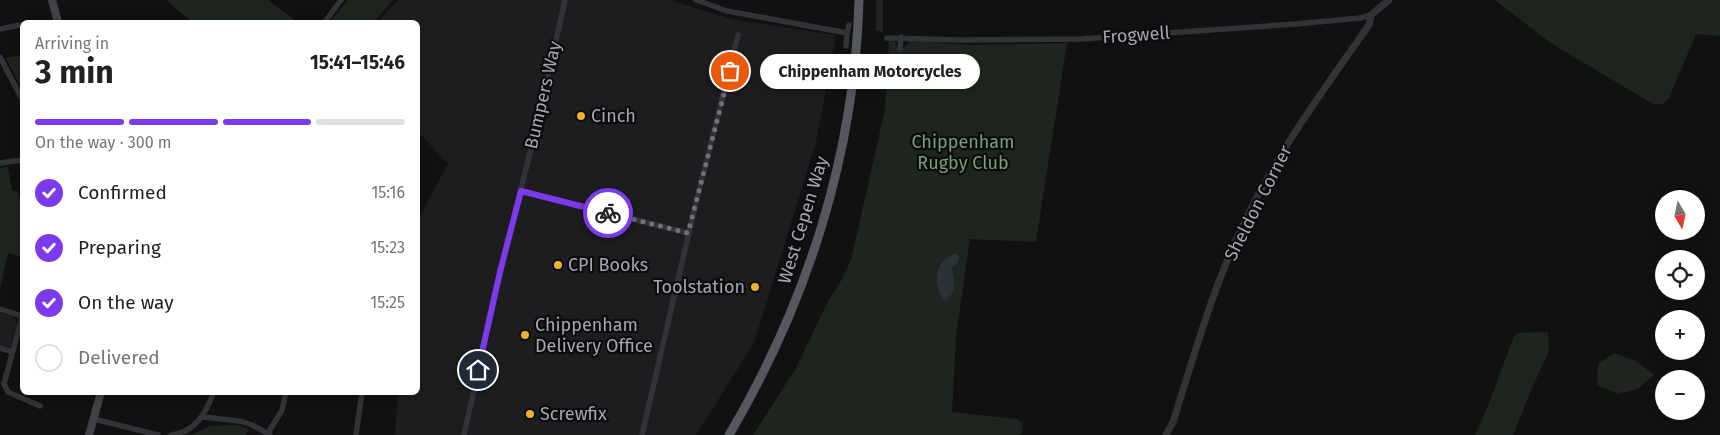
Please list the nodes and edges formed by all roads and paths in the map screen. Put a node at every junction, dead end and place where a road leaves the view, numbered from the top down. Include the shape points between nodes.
1 (52, 0) edge
2 (341, 0) edge
3 (565, 0) edge
4 (696, 0) edge
5 (860, 0) edge
6 (1389, 0) edge
7 (1371, 15) junction
8 (57, 20) edge
9 (326, 20) edge
10 (20, 25) dead end
11 (849, 26) dead end
12 (0, 29) edge
13 (847, 33) junction
14 (738, 35) dead end
15 (901, 37) junction
16 (887, 38) dead end
17 (846, 46) dead end
18 (900, 49) dead end
19 (0, 56) edge
20 (20, 95) edge
21 (20, 160) edge
22 (0, 162) edge
23 (521, 191) junction
24 (688, 233) junction
25 (0, 309) edge
26 (20, 315) edge
27 (20, 323) edge
28 (0, 348) edge
29 (12, 352) junction
30 (101, 395) edge
31 (213, 395) edge
32 (285, 395) edge
33 (362, 395) edge
34 (40, 406) dead end
35 (202, 417) junction
36 (94, 419) junction
37 (269, 434) edge
38 (89, 435) edge
39 (158, 435) edge
40 (171, 435) edge
41 (356, 435) edge
42 (464, 435) edge
43 (642, 435) edge
44 (729, 435) edge
45 (1166, 435) edge

1 - 8 main road
2 - 9 street
3 - 23 street, Bumpers Way
4 - 13 street via 727,11
5 - 44 highway, West Cepen Way via 846,130 831,195 808,269 788,318
6 - 7 street
7 - 15 street, Frogwell via 1296,24 1081,39
7 - 45 street, Sheldon Corner via 1369,26 1300,123 1242,225
10 - 12 street
11 - 13 street
13 - 17 street
14 - 24 street
15 - 16 street, Frogwell
15 - 18 street
19 - 20 street
21 - 22 street
23 - 24 street
23 - 42 street, Bumpers Way
24 - 43 street
25 - 26 street
27 - 29 street
28 - 29 street
29 - 34 street via 5,387 11,394
30 - 36 main road
31 - 35 street
32 - 37 street via 282,410
33 - 41 street
35 - 37 street via 240,421
35 - 40 street via 190,429
36 - 38 main road
36 - 39 street

